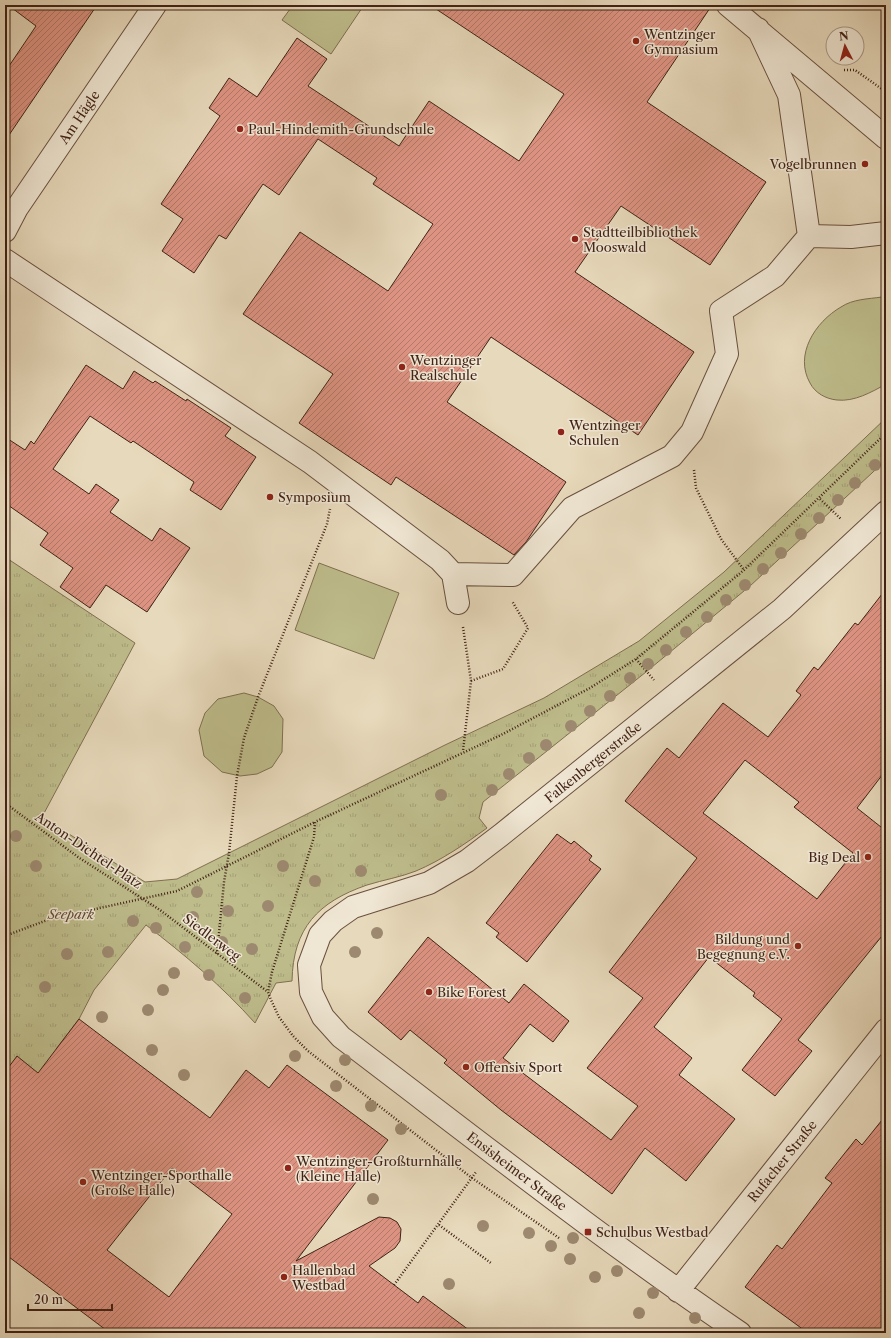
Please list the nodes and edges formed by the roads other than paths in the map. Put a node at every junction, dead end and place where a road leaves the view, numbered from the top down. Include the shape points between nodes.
1 (155, 5) edge
2 (728, 5) edge
3 (758, 29) junction
4 (886, 138) edge
5 (5, 231) edge
6 (886, 233) edge
7 (809, 236) junction
8 (5, 260) edge
9 (886, 512) edge
10 (452, 574) junction
11 (458, 602) road end
12 (311, 992) joint
13 (886, 1030) edge
14 (678, 1291) junction
15 (740, 1333) edge

1 - 5 street, Am Hägle via 17,208
2 - 3 street
3 - 4 street
3 - 7 street via 790,95
6 - 7 street via 851,237
7 - 10 street via 775,276 721,311 727,354 692,432 672,456 572,508 513,575
8 - 10 street via 337,481 440,560
9 - 12 street, Falkenbergerstraße via 782,609 467,861 429,882 353,907 333,921 320,935 309,965
10 - 11 street
12 - 14 street, Ensisheimer Straße via 323,1016 341,1037
13 - 14 street, Rufacher Straße
14 - 15 street, Ensisheimer Straße

